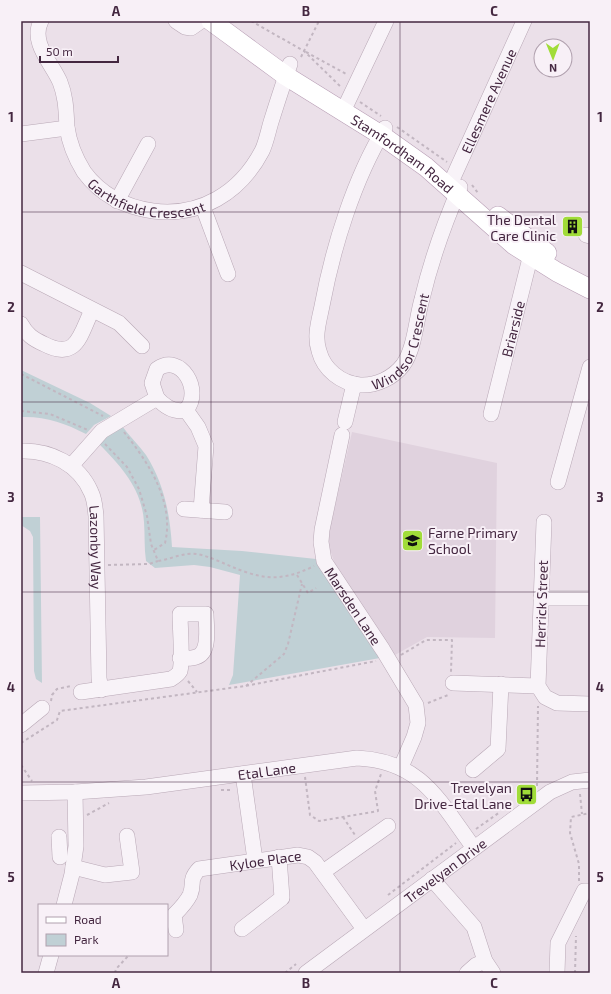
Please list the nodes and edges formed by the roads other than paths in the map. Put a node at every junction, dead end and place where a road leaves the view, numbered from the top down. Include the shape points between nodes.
1 (41, 21) edge
2 (176, 21) edge
3 (201, 21) edge
4 (211, 21) edge
5 (235, 21) edge
6 (386, 21) edge
7 (524, 21) edge
8 (291, 70) junction
9 (349, 99) junction
10 (385, 126) junction
11 (67, 128) junction
12 (21, 134) edge
13 (148, 144) dead end
14 (459, 183) junction
15 (117, 201) junction
16 (202, 207) junction
17 (532, 250) junction
18 (21, 272) edge
19 (228, 274) dead end
20 (590, 281) edge
21 (590, 290) edge
22 (92, 310) junction
23 (21, 324) edge
24 (142, 346) dead end
25 (590, 367) edge
26 (354, 384) junction
27 (157, 398) junction
28 (186, 410) junction
29 (491, 414) dead end
30 (21, 451) edge
31 (70, 466) junction
32 (558, 482) dead end
33 (184, 509) dead end
34 (201, 510) junction
35 (225, 512) dead end
36 (544, 522) dead end
37 (541, 598) junction
38 (590, 598) edge
39 (180, 658) junction
40 (451, 684) road end
41 (501, 684) junction
42 (538, 686) junction
43 (100, 690) junction
44 (81, 692) road end
45 (590, 704) edge
46 (49, 708) road end
47 (21, 725) edge
48 (401, 767) junction
49 (473, 770) dead end
50 (243, 774) junction
51 (584, 780) edge
52 (74, 792) junction
53 (28, 793) edge
54 (388, 826) dead end
55 (127, 836) dead end
56 (76, 846) junction
57 (60, 847) dead end
58 (474, 848) junction
59 (279, 857) junction
60 (256, 860) junction
61 (73, 868) junction
62 (322, 872) junction
63 (432, 879) junction
64 (584, 896) edge
65 (64, 904) edge
66 (242, 929) dead end
67 (364, 929) junction
68 (176, 930) dead end
69 (50, 956) edge
70 (489, 967) edge
71 (46, 973) edge
72 (306, 973) edge
73 (467, 973) edge
74 (557, 973) edge

1 - 11 street, Garthfield Crescent via 38,33 40,45 62,87
2 - 3 street via 191,28
4 - 8 main road, Stamfordham Road
5 - 8 main road, Stamfordham Road
6 - 9 street
7 - 14 street, Ellesmere Avenue
8 - 9 main road, Stamfordham Road
8 - 10 main road, Stamfordham Road
8 - 16 street, Garthfield Crescent via 262,150 248,174 225,195
9 - 10 main road, Stamfordham Road
10 - 14 main road, Stamfordham Road via 426,167
10 - 26 street, Windsor Crescent via 374,145 352,199 331,263 317,332 319,351 328,368 342,380
11 - 12 street
11 - 15 street, Garthfield Crescent via 70,142 83,170 92,182
13 - 15 street
14 - 17 main road, Stamfordham Road via 514,245
14 - 26 street, Windsor Crescent via 403,365 383,381
15 - 16 street, Garthfield Crescent via 137,208 172,213
16 - 19 street
17 - 20 main road, Stamfordham Road
17 - 21 main road, Stamfordham Road
17 - 29 street, Briarside
18 - 22 street
22 - 23 street via 76,345 62,351 32,338
22 - 24 street via 119,323
25 - 32 street
26 - 48 street, Marsden Lane via 321,542 324,561 416,705 418,723
27 - 28 street via 174,410
27 - 28 street via 152,383 157,369 167,365 178,368 184,372 192,385 192,399
27 - 31 street via 97,436
28 - 34 street via 198,427 206,446
30 - 31 street, Lazonby Way via 45,452
31 - 43 street, Lazonby Way via 84,480 94,500
33 - 34 street
34 - 35 street
36 - 37 street, Herrick Street
37 - 38 street
37 - 42 street, Herrick Street
39 - 39 street via 195,658 205,650 206,614 180,614
39 - 43 street via 178,674 171,679
40 - 41 street
41 - 42 street
41 - 49 street via 498,749
42 - 45 street via 545,697 557,703
43 - 44 street
46 - 47 street
48 - 50 street, Etal Lane via 386,761 357,758
48 - 58 street, Etal Lane via 416,775 428,788
50 - 52 street, Etal Lane via 146,787
50 - 60 street
51 - 58 street, Trevelyan Drive via 572,782 550,792
52 - 53 street, Etal Lane
52 - 56 street
54 - 62 street
55 - 61 street via 132,872 105,875
56 - 57 street
56 - 61 street
58 - 63 street, Trevelyan Drive
59 - 60 street, Kyloe Place
59 - 62 street, Kyloe Place via 308,857
59 - 66 street via 282,898
60 - 68 street, Kyloe Place via 199,869 192,877 190,893 185,904 174,915
61 - 65 street
62 - 67 street, Kyloe Place
63 - 67 street, Trevelyan Drive
63 - 70 street via 474,927
64 - 74 street via 558,943
67 - 72 street, Trevelyan Drive
69 - 71 street
70 - 73 street via 476,965

